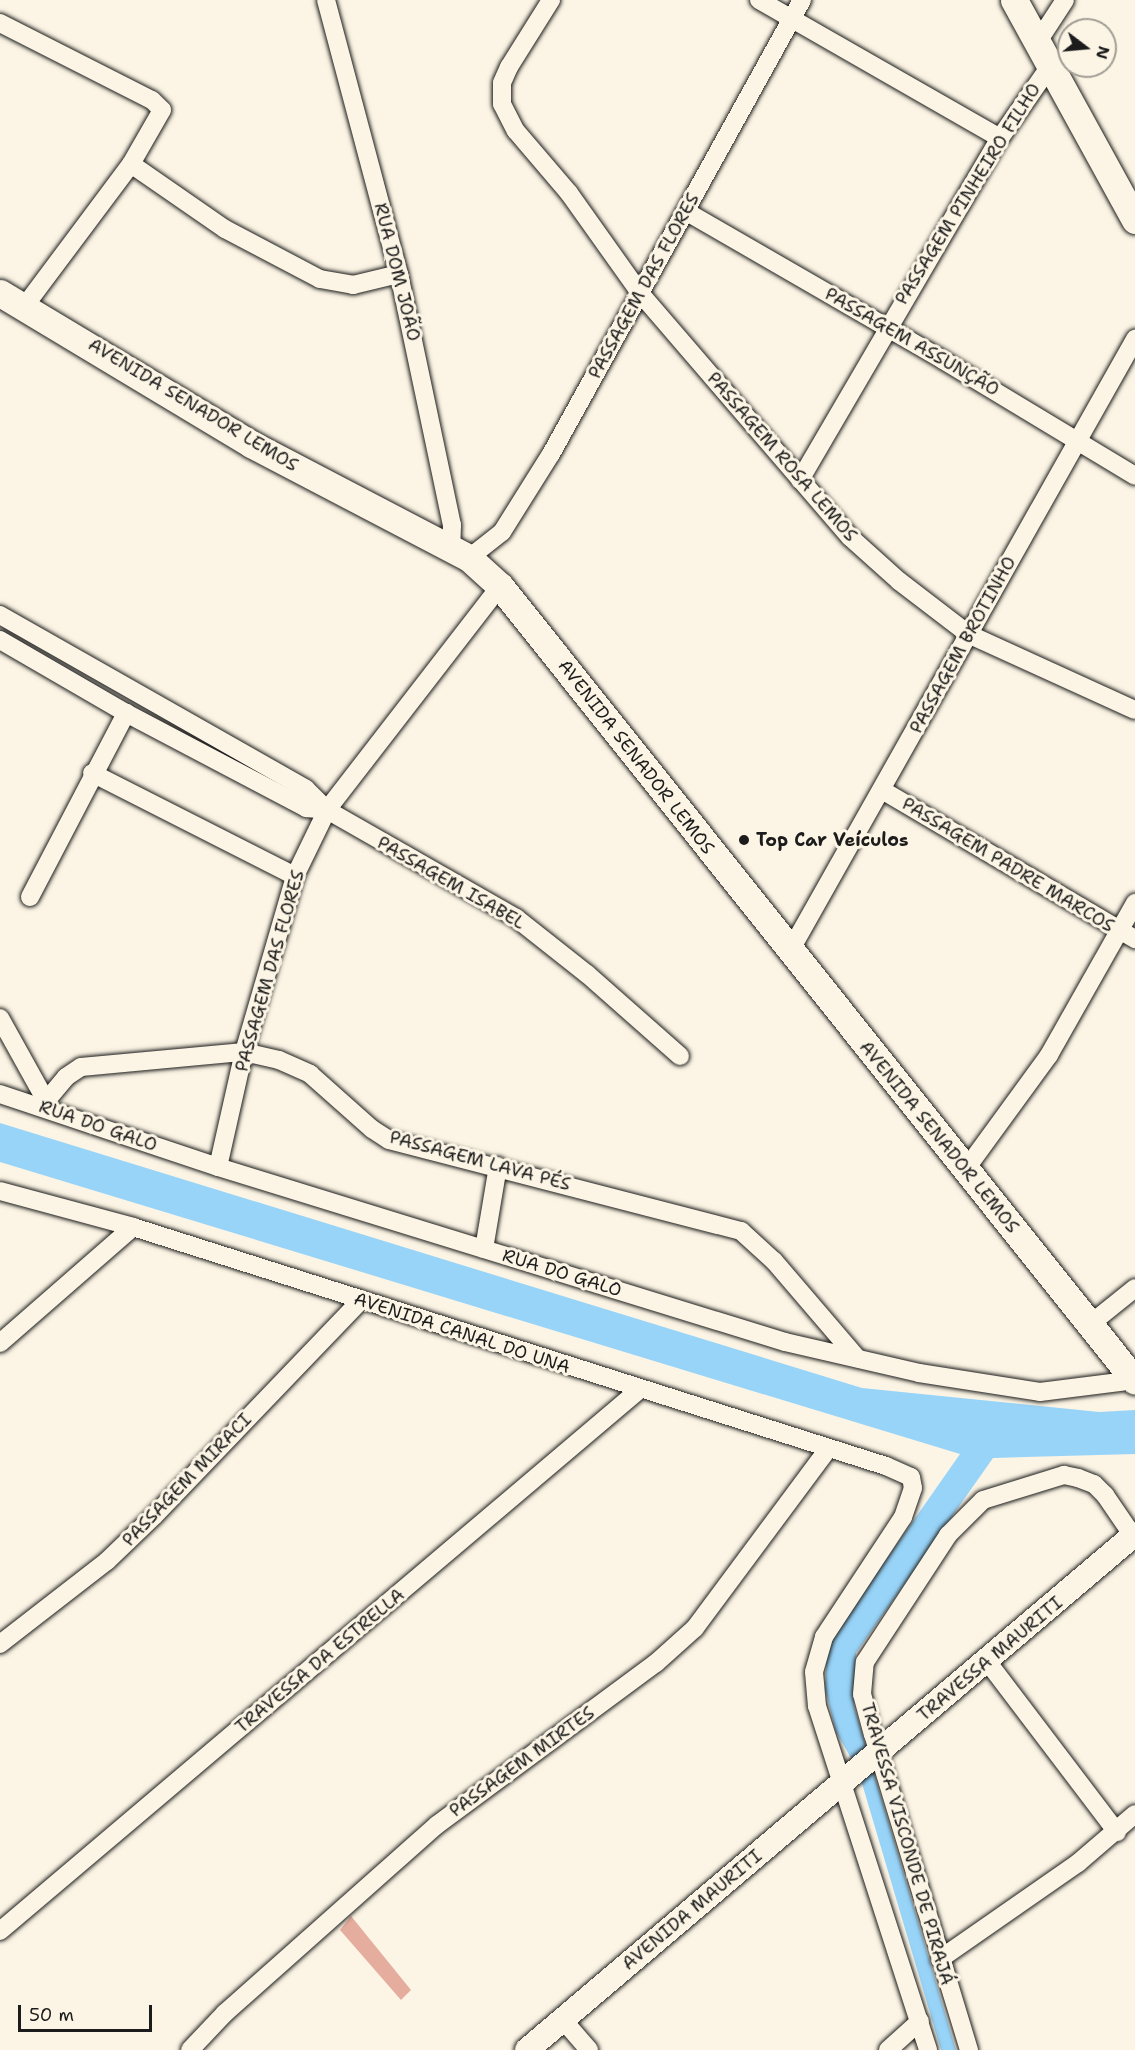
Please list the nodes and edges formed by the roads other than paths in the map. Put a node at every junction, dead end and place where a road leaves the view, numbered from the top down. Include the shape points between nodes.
1 (326, 0) edge
2 (551, 0) edge
3 (759, 0) edge
4 (802, 0) edge
5 (1014, 0) edge
6 (1065, 0) edge
7 (791, 19) junction
8 (0, 23) edge
9 (1044, 55) junction
10 (1000, 138) junction
11 (131, 164) junction
12 (687, 212) junction
13 (1135, 220) edge
14 (399, 274) junction
15 (640, 292) junction
16 (0, 293) edge
17 (24, 307) junction
18 (888, 327) junction
19 (1135, 339) edge
20 (1078, 439) junction
21 (1135, 476) edge
22 (800, 480) junction
23 (460, 553) junction
24 (500, 586) junction
25 (0, 615) edge
26 (968, 634) junction
27 (0, 640) edge
28 (1135, 710) edge
29 (126, 713) junction
30 (92, 773) junction
31 (882, 790) junction
32 (327, 810) junction
33 (295, 876) junction
34 (30, 897) dead end
35 (1135, 903) edge
36 (1127, 935) edge
37 (790, 951) junction
38 (0, 1018) edge
39 (244, 1053) junction
40 (680, 1056) dead end
41 (0, 1094) edge
42 (44, 1104) junction
43 (498, 1166) junction
44 (218, 1167) junction
45 (966, 1169) junction
46 (0, 1191) edge
47 (133, 1227) junction
48 (484, 1249) junction
49 (1135, 1288) edge
50 (361, 1300) junction
51 (1089, 1324) junction
52 (0, 1343) edge
53 (856, 1358) junction
54 (1135, 1380) edge
55 (639, 1390) junction
56 (828, 1450) junction
57 (913, 1488) joint
58 (1132, 1540) edge
59 (0, 1644) edge
60 (987, 1661) junction
61 (878, 1753) junction
62 (851, 1776) junction
63 (1135, 1814) edge
64 (1117, 1832) junction
65 (0, 1931) edge
66 (940, 1959) junction
67 (563, 2020) junction
68 (920, 2021) junction
69 (190, 2050) edge
70 (527, 2050) edge
71 (589, 2050) edge
72 (888, 2050) edge
73 (928, 2050) edge
74 (969, 2050) edge

1 - 14 street, RUA DOM JOÃO
2 - 15 street, PASSAGEM ROSA LEMOS via 502,83 505,113
3 - 7 street
4 - 7 street, PASSAGEM DAS FLORES
5 - 9 main road
6 - 9 street, PASSAGEM PINHEIRO FILHO
7 - 10 street
7 - 12 street, PASSAGEM DAS FLORES
8 - 11 street via 158,103 162,110 160,119
9 - 10 street, PASSAGEM PINHEIRO FILHO
9 - 13 main road
10 - 18 street, PASSAGEM PINHEIRO FILHO
11 - 14 street via 225,230 310,274 333,283 353,285
11 - 17 street
12 - 15 street, PASSAGEM DAS FLORES
12 - 18 street, PASSAGEM ASSUNÇÃO
14 - 23 street, RUA DOM JOÃO
15 - 22 street, PASSAGEM ROSA LEMOS
15 - 23 street, PASSAGEM DAS FLORES via 512,518 491,543
16 - 17 main road, AVENIDA SENADOR LEMOS
17 - 23 main road, AVENIDA SENADOR LEMOS via 251,444
18 - 20 street, PASSAGEM ASSUNÇÃO
18 - 22 street, PASSAGEM PINHEIRO FILHO
19 - 20 street, PASSAGEM BROTINHO
20 - 21 street, PASSAGEM ASSUNÇÃO
20 - 26 street, PASSAGEM BROTINHO
22 - 26 street, PASSAGEM ROSA LEMOS via 850,537 930,608
23 - 24 main road, AVENIDA SENADOR LEMOS
24 - 32 street, PASSAGEM DAS FLORES
24 - 37 main road, AVENIDA SENADOR LEMOS
25 - 32 street, PASSAGEM ISABEL via 306,789
26 - 28 street, PASSAGEM ROSA LEMOS
26 - 31 street, PASSAGEM BROTINHO
27 - 29 street, PASSAGEM ISABEL
29 - 30 street
29 - 32 street, PASSAGEM ISABEL via 306,807
30 - 33 street
30 - 34 street
31 - 36 street, PASSAGEM PADRE MARCOS
31 - 37 street, PASSAGEM BROTINHO
32 - 33 street, PASSAGEM DAS FLORES
32 - 40 street, PASSAGEM ISABEL via 516,918
33 - 39 street, PASSAGEM DAS FLORES
35 - 36 street
36 - 45 street via 1049,1055
37 - 45 main road, AVENIDA SENADOR LEMOS
38 - 42 street
39 - 42 street, PASSAGEM LAVA PÉS via 81,1067 66,1077
39 - 43 street, PASSAGEM LAVA PÉS via 279,1060 310,1074 389,1140
39 - 44 street, PASSAGEM DAS FLORES
41 - 42 street, RUA DO GALO
42 - 44 street, RUA DO GALO
43 - 48 street
43 - 53 street, PASSAGEM LAVA PÉS via 741,1231 774,1260
44 - 48 street, RUA DO GALO
45 - 51 main road, AVENIDA SENADOR LEMOS
46 - 47 street, AVENIDA CANAL DO UNA
47 - 50 street, AVENIDA CANAL DO UNA
47 - 52 street
48 - 53 street, RUA DO GALO via 785,1342
49 - 51 street
50 - 55 street, AVENIDA CANAL DO UNA
50 - 59 street, PASSAGEM MIRACI via 107,1561
51 - 54 main road, AVENIDA SENADOR LEMOS
53 - 54 street, RUA DO GALO via 919,1373 1041,1392
55 - 56 street, AVENIDA CANAL DO UNA
55 - 65 street, TRAVESSA DA ESTRELLA
56 - 57 street, AVENIDA CANAL DO UNA via 902,1471 911,1477
56 - 69 street, PASSAGEM MIRTES via 695,1628 656,1663 437,1825 225,2013
57 - 62 street, TRAVESSA VISCONDE DE PIRAJÁ via 903,1517 824,1637 814,1672 818,1706
58 - 60 main road, TRAVESSA MAURITI
58 - 61 street, TRAVESSA VISCONDE DE PIRAJÁ via 1094,1484 1064,1475 1002,1492 969,1511 935,1553 865,1662 862,1694
60 - 61 main road, TRAVESSA MAURITI
60 - 64 street
61 - 62 main road, TRAVESSA MAURITI
61 - 66 street, TRAVESSA VISCONDE DE PIRAJÁ
62 - 67 main road, AVENIDA MAURITI
62 - 68 street, TRAVESSA VISCONDE DE PIRAJÁ
63 - 64 street
64 - 66 street
66 - 74 street, TRAVESSA VISCONDE DE PIRAJÁ
67 - 70 main road, AVENIDA MAURITI
67 - 71 street
68 - 72 street
68 - 73 street, TRAVESSA VISCONDE DE PIRAJÁ

